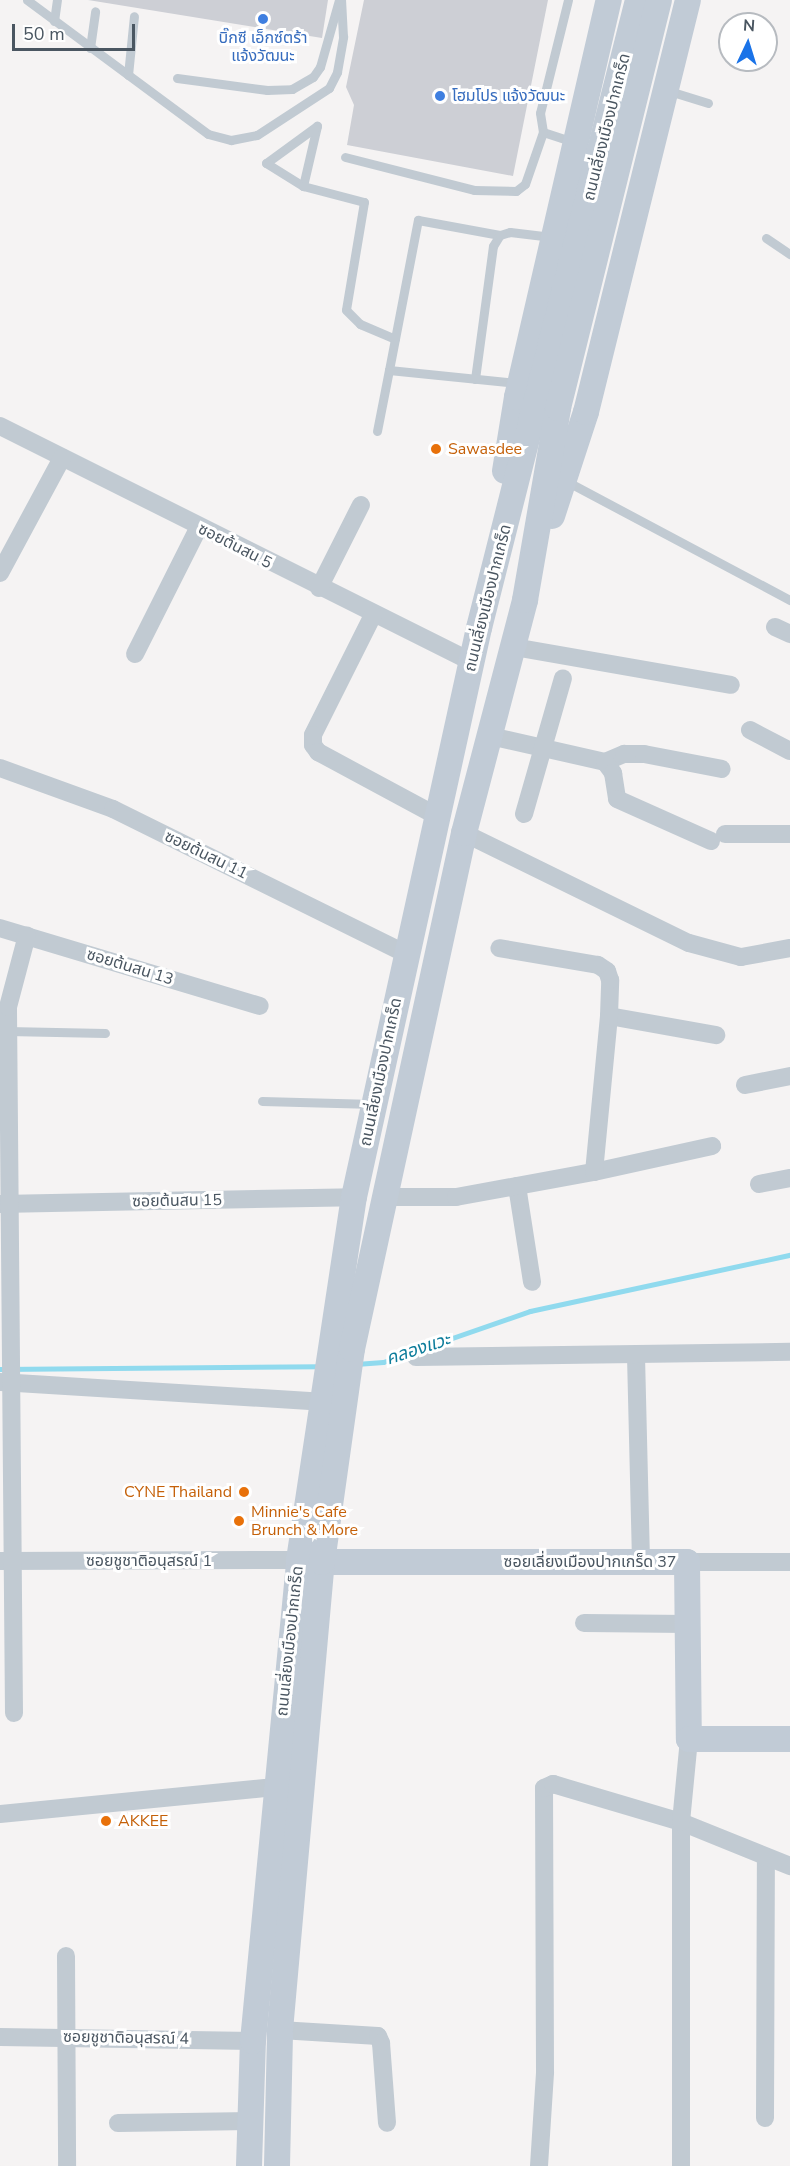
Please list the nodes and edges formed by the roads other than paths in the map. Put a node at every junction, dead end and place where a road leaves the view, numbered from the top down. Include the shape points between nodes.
1 (27, 0) edge
2 (57, 0) edge
3 (340, 0) edge
4 (568, 0) edge
5 (609, 0) edge
6 (638, 0) edge
7 (659, 0) edge
8 (688, 0) edge
9 (95, 11) dead end
10 (134, 16) dead end
11 (54, 21) junction
12 (90, 48) junction
13 (128, 75) junction
14 (177, 78) dead end
15 (666, 90) junction
16 (708, 103) dead end
17 (543, 132) junction
18 (576, 142) junction
19 (345, 157) dead end
20 (303, 186) junction
21 (599, 204) junction
22 (500, 235) junction
23 (554, 238) junction
24 (766, 238) dead end
25 (790, 254) edge
26 (395, 339) junction
27 (389, 370) junction
28 (475, 379) junction
29 (521, 383) junction
30 (0, 426) edge
31 (377, 431) dead end
32 (62, 458) junction
33 (564, 480) junction
34 (361, 505) dead end
35 (199, 527) junction
36 (0, 573) edge
37 (319, 588) junction
38 (525, 600) junction
39 (790, 600) edge
40 (373, 615) junction
41 (479, 628) junction
42 (514, 647) junction
43 (135, 654) dead end
44 (472, 662) junction
45 (563, 678) dead end
46 (731, 685) dead end
47 (750, 730) dead end
48 (490, 736) junction
49 (543, 748) junction
50 (790, 751) edge
51 (605, 762) junction
52 (0, 768) edge
53 (722, 769) dead end
54 (524, 814) dead end
55 (437, 816) junction
56 (464, 832) junction
57 (790, 834) edge
58 (0, 928) edge
59 (27, 935) junction
60 (500, 948) dead end
61 (790, 948) edge
62 (406, 954) junction
63 (260, 1006) dead end
64 (609, 1016) junction
65 (7, 1031) junction
66 (105, 1033) dead end
67 (716, 1035) dead end
68 (790, 1076) edge
69 (745, 1085) dead end
70 (262, 1101) dead end
71 (374, 1104) junction
72 (711, 1146) dead end
73 (594, 1172) junction
74 (790, 1178) edge
75 (759, 1184) dead end
76 (517, 1186) junction
77 (354, 1197) junction
78 (383, 1197) junction
79 (5, 1204) edge
80 (532, 1282) dead end
81 (342, 1349) junction
82 (790, 1352) edge
83 (636, 1356) junction
84 (416, 1357) dead end
85 (7, 1380) edge
86 (333, 1400) junction
87 (6, 1561) edge
88 (310, 1561) junction
89 (641, 1562) junction
90 (687, 1562) junction
91 (790, 1562) edge
92 (584, 1623) dead end
93 (688, 1624) junction
94 (14, 1713) dead end
95 (689, 1739) junction
96 (790, 1739) edge
97 (275, 1787) junction
98 (0, 1814) edge
99 (681, 1822) junction
100 (766, 1857) junction
101 (790, 1866) edge
102 (66, 1956) dead end
103 (280, 2030) junction
104 (0, 2037) edge
105 (68, 2037) junction
106 (253, 2040) junction
107 (765, 2118) dead end
108 (251, 2121) junction
109 (118, 2123) dead end
110 (387, 2123) dead end
111 (67, 2166) edge
112 (249, 2166) edge
113 (277, 2166) edge
114 (539, 2166) edge
115 (681, 2166) edge

1 - 11 lane
2 - 11 lane
3 - 13 lane via 343,37 337,72 329,88 257,135 231,140 208,134
3 - 14 lane via 331,37 313,77 292,88 267,90
4 - 17 lane via 540,113
5 - 18 main road
6 - 21 main road, ถนนเลี่ยงเมืองปากเกร็ด
7 - 21 main road, ถนนเลี่ยงเมืองปากเกร็ด
8 - 15 main road
9 - 12 lane
10 - 13 lane
11 - 12 lane
12 - 13 lane
15 - 16 lane
15 - 33 main road via 586,412
17 - 18 lane
17 - 19 lane via 525,184 516,191 474,190
18 - 23 main road
20 - 20 lane via 266,164 317,126 310,156
20 - 26 lane via 364,202 346,310 360,324
21 - 38 main road, ถนนเลี่ยงเมืองปากเกร็ด
21 - 41 main road, ถนนเลี่ยงเมืองปากเกร็ด
22 - 23 lane via 510,232
22 - 26 lane via 418,220
22 - 28 lane via 494,246
23 - 29 main road
24 - 25 lane
26 - 27 lane
27 - 28 lane
27 - 31 lane
28 - 29 lane
29 - 41 main road
30 - 32 street, ซอยต้นสน 5
32 - 35 street, ซอยต้นสน 5
32 - 36 street
33 - 38 main road
33 - 39 lane
34 - 37 street
35 - 37 street, ซอยต้นสน 5
35 - 43 street
37 - 40 street, ซอยต้นสน 5
38 - 42 main road, ถนนเลี่ยงเมืองปากเกร็ด
40 - 44 street, ซอยต้นสน 5
40 - 55 street via 313,735 313,745 318,752
41 - 44 main road, ถนนเลี่ยงเมืองปากเกร็ด
42 - 46 street
42 - 48 main road, ถนนเลี่ยงเมืองปากเกร็ด
44 - 55 main road, ถนนเลี่ยงเมืองปากเกร็ด
45 - 49 street
47 - 50 street
48 - 49 street
48 - 56 main road, ถนนเลี่ยงเมืองปากเกร็ด
49 - 51 street
49 - 54 street
51 - 53 street via 624,754 644,754
51 - 57 street via 613,773 617,799 718,837
52 - 62 street, ซอยต้นสน 11 via 113,808
55 - 62 main road, ถนนเลี่ยงเมืองปากเกร็ด
56 - 61 street via 689,943 741,957
56 - 78 main road, ถนนเลี่ยงเมืองปากเกร็ด
58 - 59 street, ซอยต้นสน 13
59 - 63 street, ซอยต้นสน 13
59 - 65 street via 8,996
60 - 64 street via 598,965 610,980
62 - 71 main road, ถนนเลี่ยงเมืองปากเกร็ด
64 - 67 street
64 - 73 street
65 - 66 lane
65 - 79 street
68 - 69 street
70 - 71 lane
71 - 77 main road, ถนนเลี่ยงเมืองปากเกร็ด
72 - 73 street
73 - 76 street
74 - 75 street
76 - 78 street via 456,1197
76 - 80 street
77 - 79 street, ซอยต้นสน 15
77 - 81 main road, ถนนเลี่ยงเมืองปากเกร็ด
78 - 81 main road, ถนนเลี่ยงเมืองปากเกร็ด
79 - 85 street via 10,1351
81 - 86 main road, ถนนเลี่ยงเมืองปากเกร็ด
82 - 83 street
83 - 84 street
83 - 89 street
85 - 86 street
85 - 87 street
86 - 88 main road, ถนนเลี่ยงเมืองปากเกร็ด
87 - 88 street, ซอยชูชาติอนุสรณ์ 1
87 - 94 street
88 - 89 main road, ซอยเลี่ยงเมืองปากเกร็ด 37
88 - 97 main road, ถนนเลี่ยงเมืองปากเกร็ด
88 - 103 main road, ถนนเลี่ยงเมืองปากเกร็ด
89 - 90 main road, ซอยเลี่ยงเมืองปากเกร็ด 37
90 - 91 street
90 - 93 main road, ซอยเลี่ยงเมืองปากเกร็ด 37
92 - 93 street
93 - 95 main road, ซอยเลี่ยงเมืองปากเกร็ด 37
95 - 96 main road
95 - 99 street
97 - 98 street
97 - 106 main road, ถนนเลี่ยงเมืองปากเกร็ด
99 - 100 street
99 - 114 street via 553,1785 544,1788 545,2072
99 - 115 street
100 - 101 street
100 - 107 street
102 - 105 street
103 - 110 street via 378,2036
103 - 113 main road, ถนนเลี่ยงเมืองปากเกร็ด
104 - 105 street, ซอยชูชาติอนุสรณ์ 4
105 - 106 street, ซอยชูชาติอนุสรณ์ 4
105 - 111 street
106 - 108 main road, ถนนเลี่ยงเมืองปากเกร็ด
108 - 109 street
108 - 112 main road, ถนนเลี่ยงเมืองปากเกร็ด

